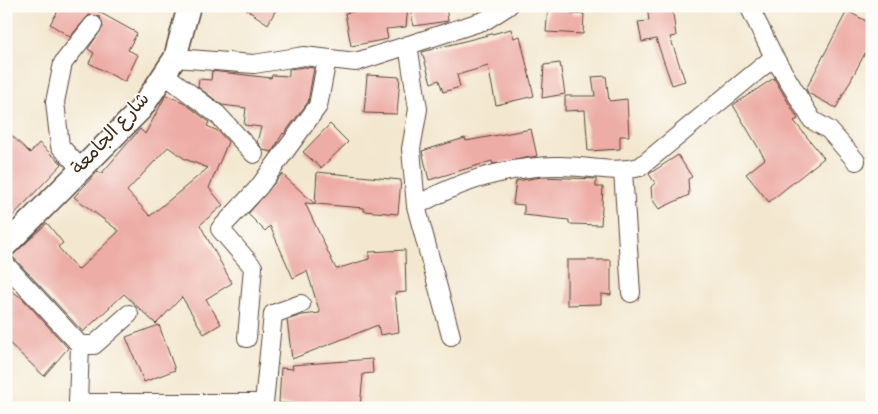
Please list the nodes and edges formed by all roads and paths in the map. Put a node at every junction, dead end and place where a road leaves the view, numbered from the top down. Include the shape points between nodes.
1 (189, 6) edge
2 (508, 6) edge
3 (749, 6) edge
4 (93, 26) dead end
5 (408, 45) junction
6 (774, 57) junction
7 (327, 59) junction
8 (170, 66) junction
9 (254, 154) dead end
10 (856, 161) dead end
11 (81, 169) junction
12 (623, 171) junction
13 (416, 206) junction
14 (6, 245) edge
15 (6, 265) edge
16 (631, 293) dead end
17 (301, 304) dead end
18 (130, 314) dead end
19 (451, 336) dead end
20 (247, 338) dead end
21 (80, 345) junction

1 - 8 main road, شارع الجامعة
2 - 5 street via 486,20
3 - 6 street
4 - 11 street via 64,63 55,102 60,146
5 - 7 street via 356,62
5 - 13 street via 418,109 411,149
6 - 10 street via 812,120 829,130
6 - 12 street via 640,167
7 - 8 street via 304,56 254,64
7 - 20 street via 318,106 258,187 220,229 253,267
8 - 9 street
8 - 11 main road, شارع الجامعة via 141,109
11 - 14 main road, شارع الجامعة
12 - 13 street via 556,166 502,171 444,190
12 - 16 street
13 - 19 street
15 - 21 street
17 - 21 street via 272,314 264,403 78,403
18 - 21 street via 94,345

